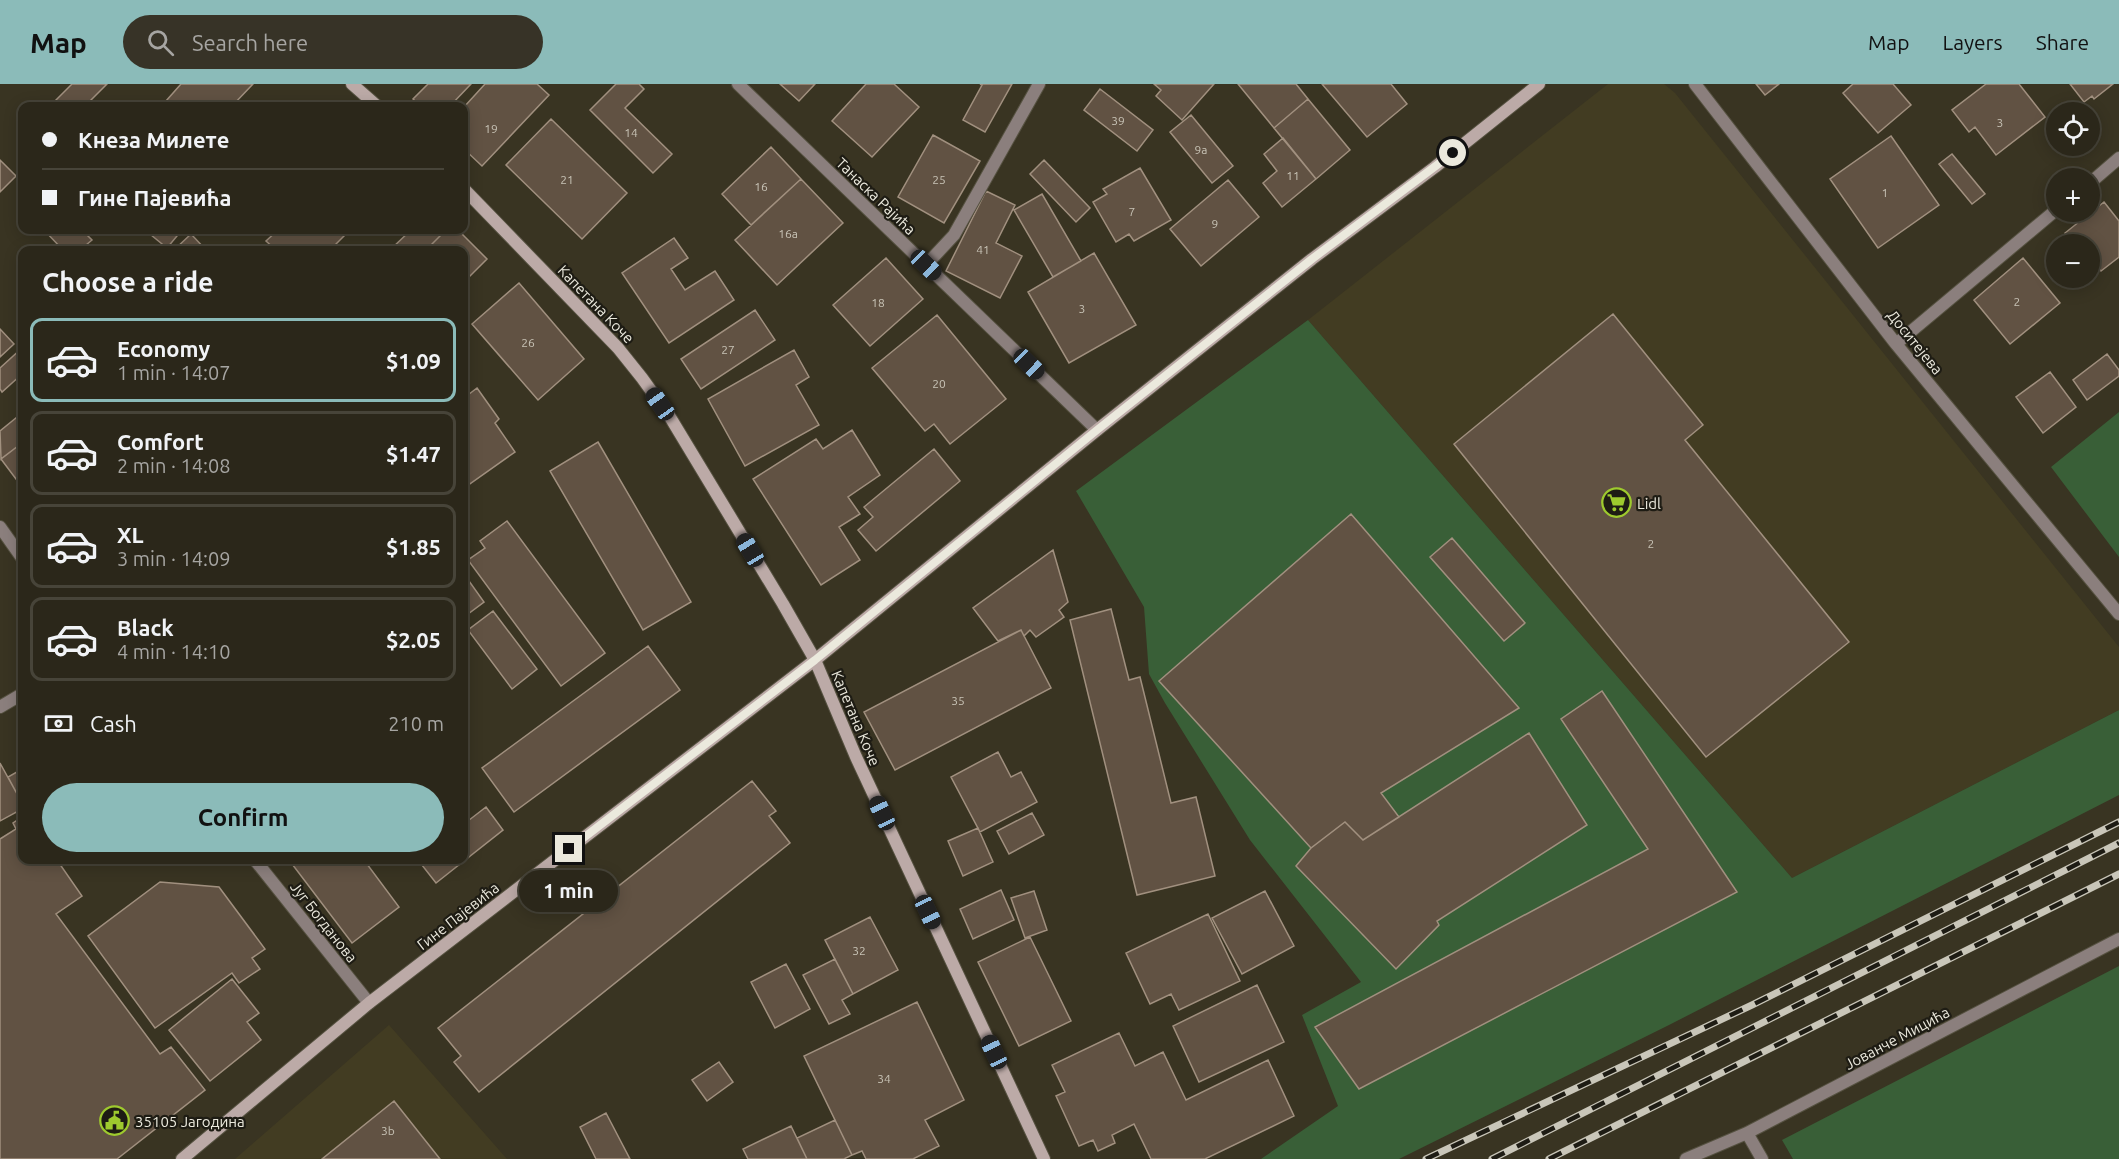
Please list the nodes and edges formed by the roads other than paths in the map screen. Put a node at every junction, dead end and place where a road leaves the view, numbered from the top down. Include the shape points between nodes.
1 (352, 84) edge
2 (738, 84) edge
3 (1039, 84) edge
4 (1539, 84) edge
5 (1695, 84) edge
6 (372, 102) edge
7 (2119, 158) edge
8 (2100, 174) edge
9 (468, 193) edge
10 (2046, 218) edge
11 (926, 265) junction
12 (1896, 344) junction
13 (1097, 430) junction
14 (0, 526) edge
15 (18, 552) edge
16 (2119, 614) edge
17 (815, 660) junction
18 (18, 696) edge
19 (0, 707) edge
20 (258, 864) edge
21 (2119, 939) edge
22 (369, 1003) junction
23 (1747, 1133) junction
24 (182, 1159) edge
25 (1044, 1159) edge
26 (1686, 1159) edge
27 (1762, 1159) edge

1 - 6 main road
2 - 11 street, Танаска Рајића
3 - 11 street via 954,235
4 - 13 main road, Гине Пајевића
5 - 12 street, Доситејева
7 - 8 street
9 - 17 main road, Капетана Коче via 618,348 642,378 670,417
10 - 12 street
11 - 13 street, Танаска Рајића
12 - 16 street, Доситејева
13 - 17 main road, Гине Пајевића
14 - 15 street
17 - 22 main road, Гине Пајевића
17 - 25 main road, Капетана Коче via 856,757
18 - 19 street
20 - 22 street, Југ Богданова
21 - 23 street, Јованче Мицића
22 - 24 main road, Гине Пајевића
23 - 26 street, Јованче Мицића
23 - 27 street

